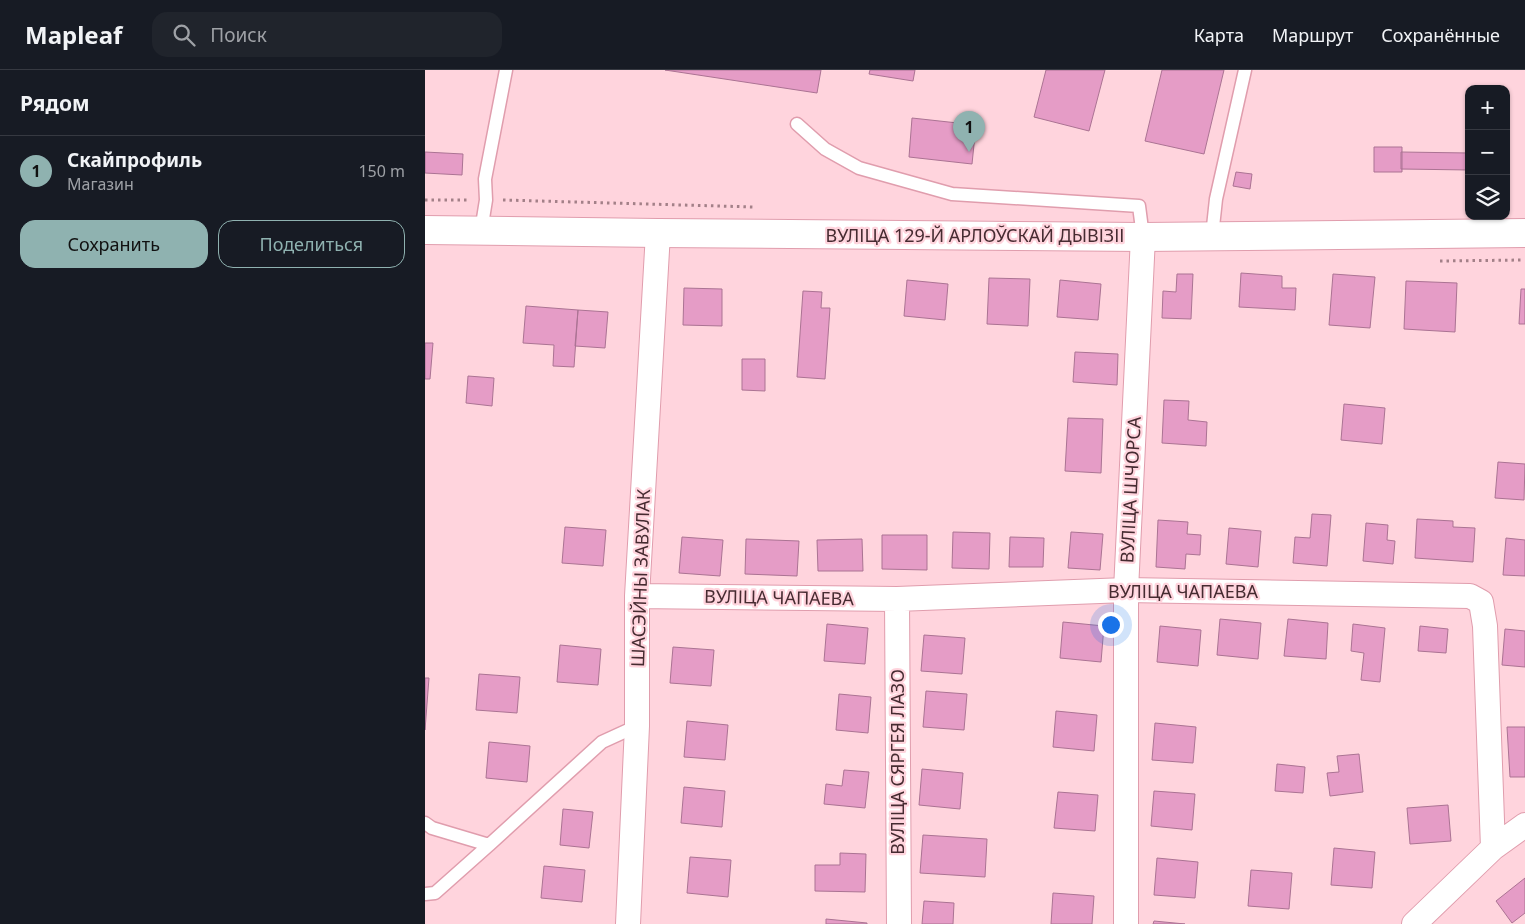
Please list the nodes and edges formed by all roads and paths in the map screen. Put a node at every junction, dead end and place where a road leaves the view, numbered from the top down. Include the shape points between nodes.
1 (506, 70) edge
2 (1245, 70) edge
3 (797, 124) dead end
4 (425, 230) edge
5 (481, 230) junction
6 (658, 233) junction
7 (1525, 233) edge
8 (1212, 236) junction
9 (1143, 237) junction
10 (1127, 590) junction
11 (637, 596) junction
12 (897, 599) junction
13 (637, 726) junction
14 (425, 823) edge
15 (1525, 825) edge
16 (489, 845) junction
17 (1493, 848) junction
18 (425, 894) edge
19 (629, 924) edge
20 (899, 924) edge
21 (1126, 924) edge
22 (1415, 924) edge

1 - 5 lane via 485,179 486,200
2 - 8 lane via 1216,200
3 - 9 lane via 825,150 859,168 952,194 1139,206
4 - 5 main road, ВУЛІЦА 129-Й АРЛОЎСКАЙ ДЫВІЗІІ
5 - 6 main road, ВУЛІЦА 129-Й АРЛОЎСКАЙ ДЫВІЗІІ
6 - 9 main road, ВУЛІЦА 129-Й АРЛОЎСКАЙ ДЫВІЗІІ
6 - 11 street, ШАСЭЙНЫ ЗАВУЛАК
7 - 8 main road, ВУЛІЦА 129-Й АРЛОЎСКАЙ ДЫВІЗІІ
8 - 9 main road, ВУЛІЦА 129-Й АРЛОЎСКАЙ ДЫВІЗІІ
9 - 10 street, ВУЛІЦА ШЧОРСА
10 - 12 street, ВУЛІЦА ЧАПАЕВА
10 - 17 street, ВУЛІЦА ЧАПАЕВА via 1470,596 1481,602 1485,626
10 - 21 street, ВУЛІЦА ШЧОРСА
11 - 12 street, ВУЛІЦА ЧАПАЕВА
11 - 13 street, ШАСЭЙНЫ ЗАВУЛАК
12 - 20 street, ВУЛІЦА СЯРГЕЯ ЛАЗО
13 - 16 lane via 602,742
13 - 19 street, ШАСЭЙНЫ ЗАВУЛАК
14 - 16 lane
15 - 17 street
16 - 18 lane via 435,893
17 - 22 street

